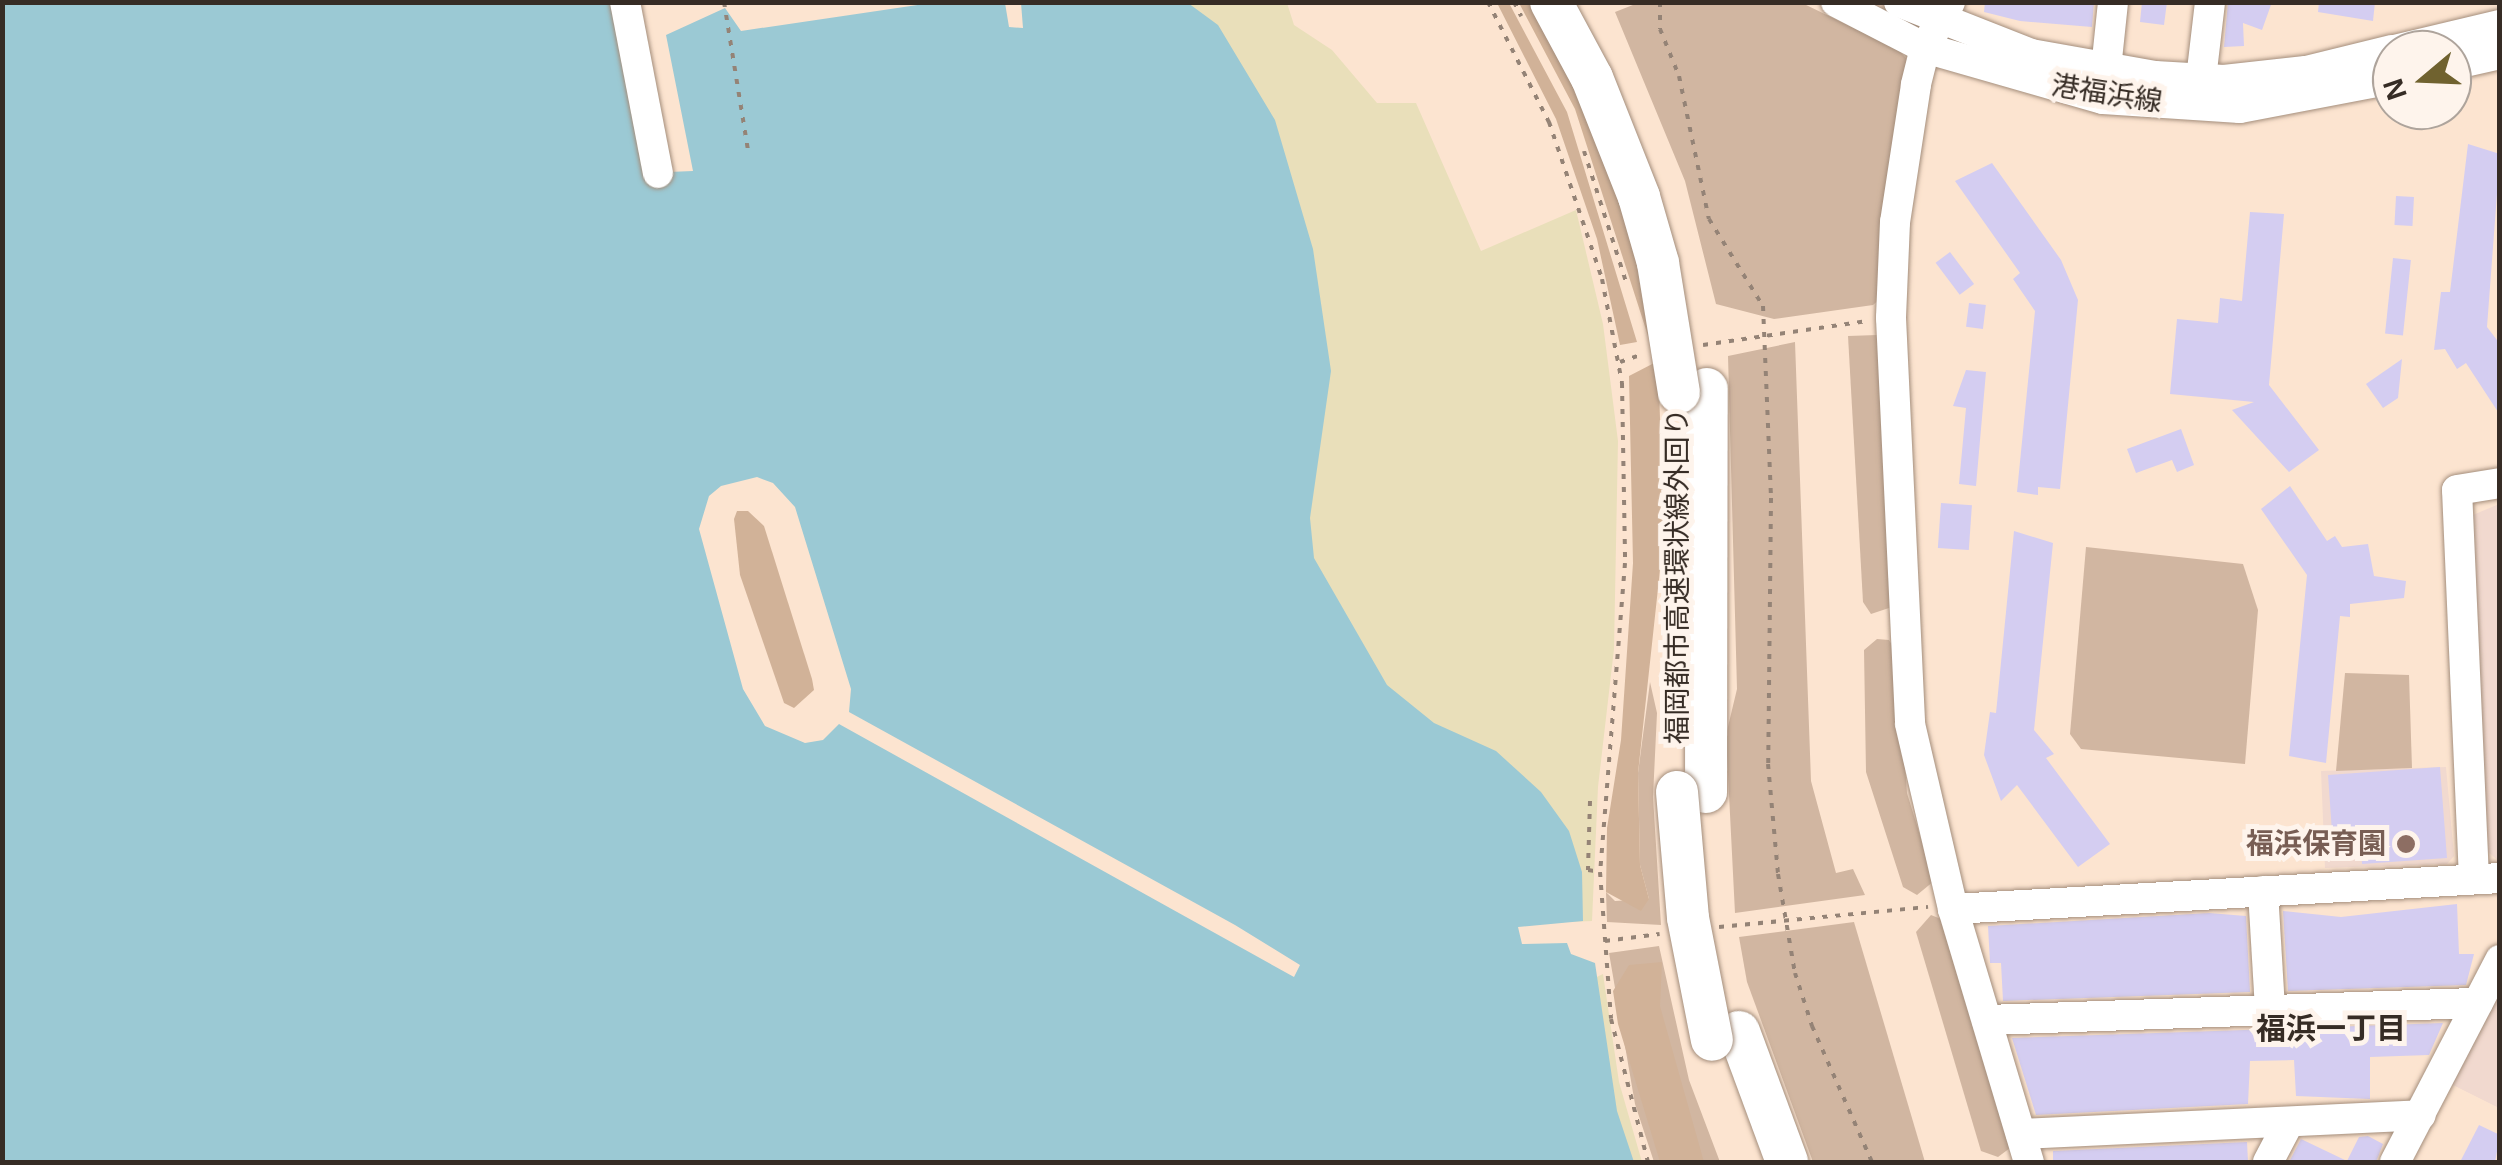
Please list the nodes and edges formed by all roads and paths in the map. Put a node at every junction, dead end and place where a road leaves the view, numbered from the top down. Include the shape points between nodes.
1 (625, 2) edge
2 (724, 2) edge
3 (1488, 2) edge
4 (1514, 2) edge
5 (1583, 2) edge
6 (1660, 2) edge
7 (1836, 2) edge
8 (1898, 2) edge
9 (2113, 2) edge
10 (2210, 2) edge
11 (1537, 10) edge
12 (1946, 12) edge
13 (2500, 24) edge
14 (2472, 31) edge
15 (1925, 48) junction
16 (2500, 54) edge
17 (2372, 55) edge
18 (2472, 61) edge
19 (2106, 69) junction
20 (2202, 79) junction
21 (2372, 84) edge
22 (1581, 140) dead end
23 (748, 150) dead end
24 (658, 173) dead end
25 (1628, 290) dead end
26 (1892, 318) junction
27 (1762, 335) junction
28 (1698, 346) dead end
29 (1648, 352) dead end
30 (1619, 362) junction
31 (1693, 390) junction
32 (2500, 484) edge
33 (1590, 801) dead end
34 (1600, 872) junction
35 (2487, 878) edge
36 (2263, 891) junction
37 (1953, 909) junction
38 (1785, 922) junction
39 (1718, 927) dead end
40 (1680, 932) dead end
41 (1603, 941) junction
42 (2500, 960) edge
43 (2478, 1003) junction
44 (2270, 1010) junction
45 (1987, 1020) junction
46 (1725, 1036) junction
47 (2421, 1114) junction
48 (2289, 1122) junction
49 (2025, 1148) edge
50 (1648, 1162) edge
51 (1756, 1162) edge
52 (1787, 1162) edge
53 (1872, 1162) edge
54 (2268, 1162) edge
55 (2395, 1162) edge

1 - 24 street
2 - 23 path
3 - 30 path via 1550,122 1602,279
4 - 11 path
5 - 31 highway via 1646,128 1684,256
6 - 27 path via 1660,29 1679,76 1709,219 1727,254 1758,290
7 - 15 street, 港福浜線
8 - 12 street, 港福浜線
9 - 19 street
10 - 20 street
11 - 31 highway, 福岡都市高速環状線外回り, bridge via 1592,78 1639,196
12 - 15 street
12 - 19 street, 港福浜線 via 2031,54
13 - 14 street, 港福浜線
15 - 21 street, 港福浜線 via 2103,99 2159,105 2240,108
15 - 26 street via 1895,222
16 - 18 street
17 - 20 street, 港福浜線 via 2306,71
19 - 20 street, 港福浜線
22 - 25 path
26 - 27 path
26 - 37 street via 1910,724
27 - 28 path
27 - 38 path via 1771,498 1770,800
29 - 30 path
30 - 34 path via 1625,563
31 - 46 highway, 福岡都市高速環状線外回り, bridge via 1688,918
32 - 35 street via 2456,490
33 - 34 path via 1588,870
34 - 41 path
35 - 36 street
36 - 37 street
36 - 44 street
37 - 38 path via 1908,905
37 - 45 street
38 - 39 path
38 - 53 path via 1816,1036
40 - 41 path
41 - 50 path via 1624,1089
42 - 43 street
43 - 44 street
43 - 47 street
44 - 45 street
45 - 49 street
46 - 51 highway, 福岡都市高速環状線外回り
46 - 52 highway
47 - 48 street
47 - 55 street
48 - 49 street
48 - 54 street

